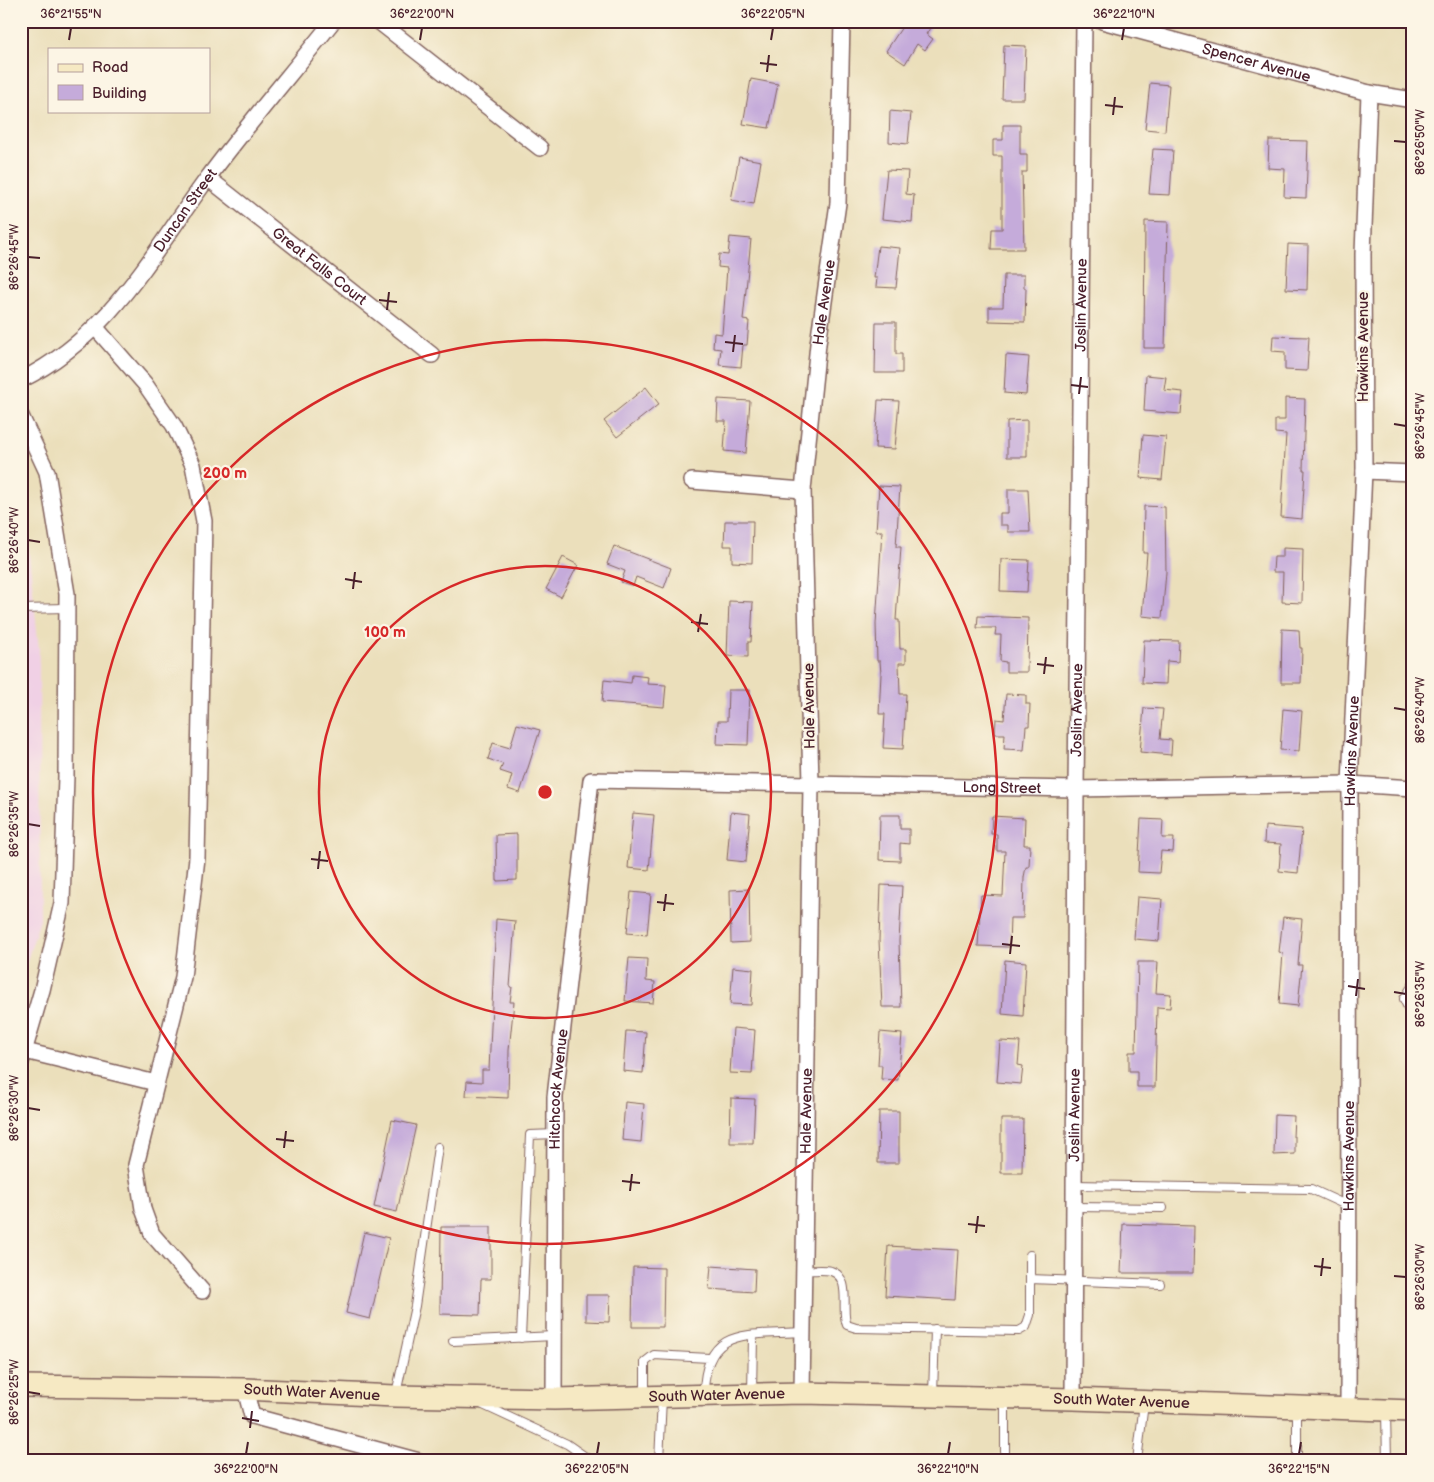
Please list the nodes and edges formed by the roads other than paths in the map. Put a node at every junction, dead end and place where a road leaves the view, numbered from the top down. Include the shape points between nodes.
1 (333, 21) edge
2 (378, 21) edge
3 (842, 21) edge
4 (1084, 21) edge
5 (1102, 21) edge
6 (1369, 93) junction
7 (1413, 100) edge
8 (540, 148) dead end
9 (208, 178) junction
10 (96, 328) junction
11 (432, 355) dead end
12 (21, 380) edge
13 (21, 416) edge
14 (1364, 471) junction
15 (1413, 473) edge
16 (692, 480) dead end
17 (803, 490) junction
18 (67, 608) junction
19 (21, 609) edge
20 (591, 780) joint
21 (811, 783) junction
22 (1350, 784) junction
23 (1413, 788) edge
24 (1076, 790) junction
25 (1413, 985) edge
26 (1413, 1018) edge
27 (22, 1054) edge
28 (156, 1083) junction
29 (555, 1134) junction
30 (438, 1147) dead end
31 (1074, 1184) junction
32 (1348, 1206) junction
33 (1074, 1207) junction
34 (1163, 1208) dead end
35 (1030, 1255) dead end
36 (803, 1270) junction
37 (1030, 1279) junction
38 (1074, 1279) junction
39 (1160, 1284) dead end
40 (202, 1291) dead end
41 (935, 1330) junction
42 (803, 1332) junction
43 (554, 1336) junction
44 (753, 1336) junction
45 (521, 1338) junction
46 (454, 1342) dead end
47 (709, 1358) junction
48 (21, 1386) edge
49 (245, 1389) junction
50 (802, 1393) junction
51 (752, 1394) junction
52 (704, 1395) junction
53 (395, 1396) junction
54 (653, 1396) junction
55 (933, 1396) junction
56 (465, 1397) junction
57 (1005, 1397) junction
58 (554, 1399) junction
59 (1073, 1399) junction
60 (1144, 1403) junction
61 (1297, 1408) junction
62 (1348, 1410) junction
63 (1386, 1410) junction
64 (1413, 1411) edge
65 (420, 1461) edge
66 (598, 1461) edge
67 (659, 1461) edge
68 (1005, 1461) edge
69 (1137, 1461) edge
70 (1296, 1461) edge
71 (1387, 1461) edge

1 - 9 street, Duncan Street
2 - 8 street
3 - 17 street, Hale Avenue via 838,203 818,344
4 - 24 street, Joslin Avenue
5 - 6 street, Spencer Avenue
6 - 7 street, Spencer Avenue
6 - 14 street, Hawkins Avenue via 1362,254
9 - 10 street, Duncan Street via 125,296
9 - 11 street, Great Falls Court
10 - 12 street, Duncan Street via 49,366
10 - 28 street via 145,384 174,426 193,465 204,521 197,858 183,977
13 - 18 street via 47,472
14 - 15 street
14 - 22 street, Hawkins Avenue
16 - 17 street
17 - 21 street, Hale Avenue
18 - 19 lane
18 - 27 street via 62,903 42,990
20 - 21 street, Long Street
20 - 29 street, Hitchcock Avenue via 555,1097
21 - 24 street, Long Street
21 - 36 street, Hale Avenue
22 - 23 street, Long Street
22 - 24 street, Long Street
22 - 32 street, Hawkins Avenue
24 - 31 street, Joslin Avenue
25 - 26 lane via 1404,999
27 - 28 street
28 - 40 street via 136,1165 143,1209 152,1234
29 - 43 street, Hitchcock Avenue
29 - 45 lane via 530,1135
30 - 53 lane via 415,1306
31 - 32 lane via 1311,1189
31 - 33 street, Joslin Avenue
32 - 62 street, Hawkins Avenue
33 - 34 lane
33 - 38 street, Joslin Avenue
35 - 37 lane
36 - 41 lane via 832,1272 838,1276 844,1286 844,1319 847,1325
36 - 42 street, Hale Avenue
37 - 38 lane
37 - 41 lane via 1030,1315 1026,1327 1019,1331
38 - 39 lane
38 - 59 street, Joslin Avenue
41 - 55 lane
42 - 44 lane
42 - 50 street, Hale Avenue
43 - 45 lane
43 - 58 street, Hitchcock Avenue
44 - 47 lane via 733,1338 720,1344
44 - 51 lane
45 - 46 lane
47 - 52 lane via 704,1376
47 - 54 lane via 654,1355 645,1362
48 - 49 main road, South Water Avenue
49 - 53 main road, South Water Avenue
49 - 65 street via 252,1416
50 - 51 main road, South Water Avenue
50 - 55 main road, South Water Avenue
51 - 52 main road, South Water Avenue
52 - 54 main road, South Water Avenue
53 - 56 main road, South Water Avenue
54 - 58 main road, South Water Avenue
54 - 67 lane
55 - 57 main road, South Water Avenue
56 - 58 main road, South Water Avenue
56 - 66 lane via 568,1444 590,1460
57 - 59 main road, South Water Avenue
57 - 68 lane
59 - 60 main road, South Water Avenue
60 - 61 main road, South Water Avenue
60 - 69 lane
61 - 62 main road, South Water Avenue
61 - 70 lane
62 - 63 main road, South Water Avenue
63 - 64 main road, South Water Avenue
63 - 71 lane

